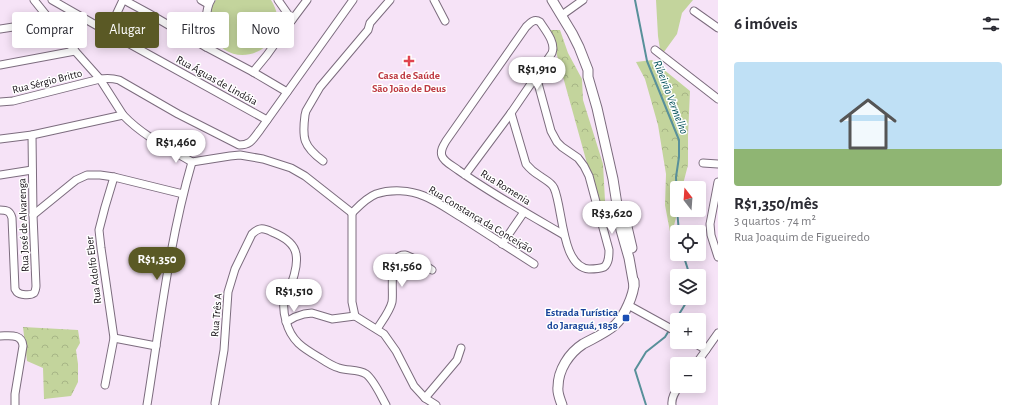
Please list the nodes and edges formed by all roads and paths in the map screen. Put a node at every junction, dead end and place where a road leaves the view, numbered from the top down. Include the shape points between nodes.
1 (34, 0) edge
2 (52, 0) edge
3 (124, 0) edge
4 (201, 0) edge
5 (278, 0) edge
6 (307, 0) edge
7 (353, 0) edge
8 (390, 0) edge
9 (434, 0) edge
10 (546, 0) edge
11 (552, 0) edge
12 (583, 0) edge
13 (210, 2) edge
14 (694, 11) dead end
15 (43, 12) edge
16 (118, 12) edge
17 (208, 12) edge
18 (286, 12) edge
19 (562, 15) junction
20 (294, 17) edge
21 (445, 21) dead end
22 (167, 24) edge
23 (95, 25) edge
24 (12, 27) edge
25 (718, 28) edge
26 (0, 29) edge
27 (73, 48) edge
28 (137, 48) edge
29 (208, 48) edge
30 (272, 48) edge
31 (655, 50) dead end
32 (75, 51) junction
33 (0, 65) edge
34 (253, 72) junction
35 (536, 76) junction
36 (588, 77) junction
37 (100, 79) junction
38 (287, 92) junction
39 (718, 100) edge
40 (0, 102) edge
41 (511, 113) junction
42 (123, 115) junction
43 (267, 120) junction
44 (32, 135) junction
45 (0, 139) edge
46 (323, 161) dead end
47 (192, 162) junction
48 (703, 163) dead end
49 (718, 164) edge
50 (32, 170) junction
51 (465, 174) junction
52 (0, 175) edge
53 (114, 177) junction
54 (718, 182) edge
55 (183, 194) junction
56 (0, 210) edge
57 (524, 212) junction
58 (352, 213) junction
59 (33, 215) junction
60 (564, 235) junction
61 (502, 244) junction
62 (718, 257) edge
63 (534, 264) dead end
64 (432, 270) dead end
65 (628, 305) junction
66 (356, 316) junction
67 (286, 322) junction
68 (670, 328) edge
69 (377, 329) junction
70 (718, 333) edge
71 (0, 336) edge
72 (114, 338) junction
73 (156, 346) junction
74 (461, 348) dead end
75 (706, 350) joint
76 (701, 357) edge
77 (104, 385) dead end
78 (675, 393) edge
79 (425, 398) junction
80 (216, 404) edge
81 (15, 405) edge
82 (147, 405) edge
83 (386, 405) edge
84 (436, 405) edge
85 (562, 405) edge
86 (672, 405) edge

1 - 15 street
2 - 23 street, Rua Águas de Lindóia
3 - 16 street
3 - 22 street
4 - 13 street
5 - 18 street
6 - 20 street
7 - 38 street
8 - 46 street via 320,87 306,112 303,135 313,154
9 - 21 street
10 - 36 main road via 569,37
11 - 19 main road
12 - 19 street
13 - 17 street
14 - 25 street
19 - 36 main road via 579,47 588,70
24 - 26 street
27 - 32 street
28 - 43 street, Rua Águas de Lindóia
29 - 34 street
30 - 34 street
31 - 39 street
32 - 33 street
32 - 37 street
34 - 38 street
35 - 41 street
35 - 51 street, Rua Romenia via 553,50 551,40 538,20 530,22 526,27 446,141 441,152 444,160
35 - 60 street via 551,130 557,142 578,158 589,176 609,250 605,266 585,269 579,265 569,251
36 - 65 main road via 613,179 634,286
37 - 40 street, Rua Sérgio Britto
37 - 42 street
37 - 43 street via 119,80 239,145 249,144
38 - 43 street
41 - 51 street
41 - 60 street via 526,164 553,186
42 - 44 street
42 - 47 street via 142,133
44 - 45 street
44 - 50 street, Rua José de Alvarenga
47 - 55 street
47 - 58 street via 240,155 263,159 291,168 305,176
48 - 49 street
50 - 52 street
50 - 59 street, Rua José de Alvarenga
51 - 57 street, Rua Romenia
53 - 55 street
53 - 59 street via 81,177
53 - 72 street, Rua Adolfo Eber via 100,230
54 - 62 street via 710,224
55 - 73 street
56 - 59 street, Rua José de Alvarenga via 8,211 12,218 15,289 18,293 30,295 36,286
57 - 60 street, Rua Romenia
57 - 61 street
58 - 61 street, Rua Constança da Conceição via 376,194 392,191 412,192 450,210
58 - 66 street via 352,302
61 - 63 street, Rua Constança da Conceição
64 - 69 street via 404,255 395,260 392,272 392,303
65 - 68 street
65 - 85 main road via 616,324 582,345 563,367 558,380 558,396
66 - 67 street via 332,319 304,314
66 - 69 street
67 - 80 street, Rua Três A via 283,307 296,270 295,249 281,236 265,229 258,229 252,234 235,269 228,292 224,350
67 - 83 street via 296,341 310,352 330,365 358,371 370,378
69 - 79 street via 389,341 414,386
70 - 75 street
71 - 81 street via 18,337 22,342
72 - 73 street
72 - 77 street, Rua Adolfo Eber
73 - 82 street
74 - 79 street via 457,360
75 - 76 street
78 - 86 street
79 - 84 street

